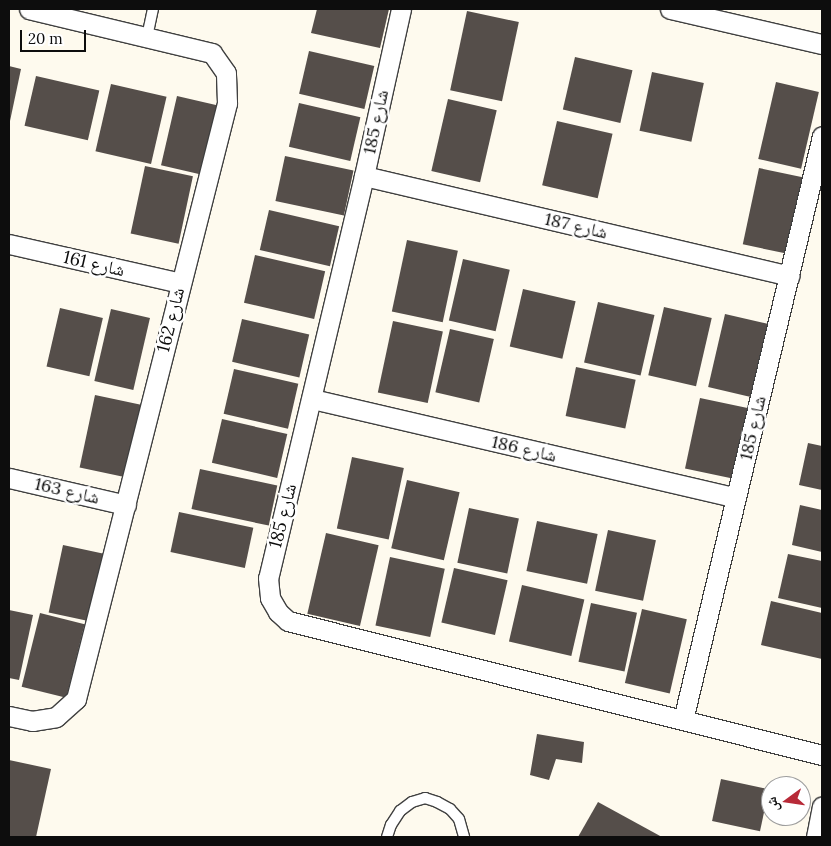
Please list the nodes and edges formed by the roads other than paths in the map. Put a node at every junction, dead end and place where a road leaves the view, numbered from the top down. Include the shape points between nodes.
1 (29, 9) edge
2 (153, 9) edge
3 (401, 9) edge
4 (670, 9) edge
5 (147, 37) junction
6 (822, 44) edge
7 (822, 136) edge
8 (364, 176) junction
9 (9, 244) edge
10 (789, 276) junction
11 (180, 283) junction
12 (312, 399) junction
13 (9, 478) edge
14 (736, 498) junction
15 (126, 505) junction
16 (9, 716) edge
17 (683, 720) junction
18 (822, 755) edge
19 (822, 807) edge
20 (386, 837) edge
21 (464, 837) edge
22 (816, 837) edge

1 - 5 street, شارع 162
2 - 5 lane
3 - 8 street, شارع 185
4 - 6 street
5 - 11 street, شارع 162 via 212,53 226,73 227,103
7 - 10 street, شارع 185
8 - 10 street, شارع 187
8 - 12 street, شارع 185
9 - 11 street, شارع 161
10 - 14 street, شارع 185
11 - 15 street, شارع 162
12 - 14 street, شارع 186
12 - 17 street, شارع 185 via 268,578 270,598 288,621
13 - 15 street, شارع 163
14 - 17 street, شارع 185
15 - 16 street, شارع 162 via 76,699 56,717 32,721
17 - 18 street, شارع 185
19 - 22 street
20 - 21 lane via 400,811 425,798 450,809 459,819

